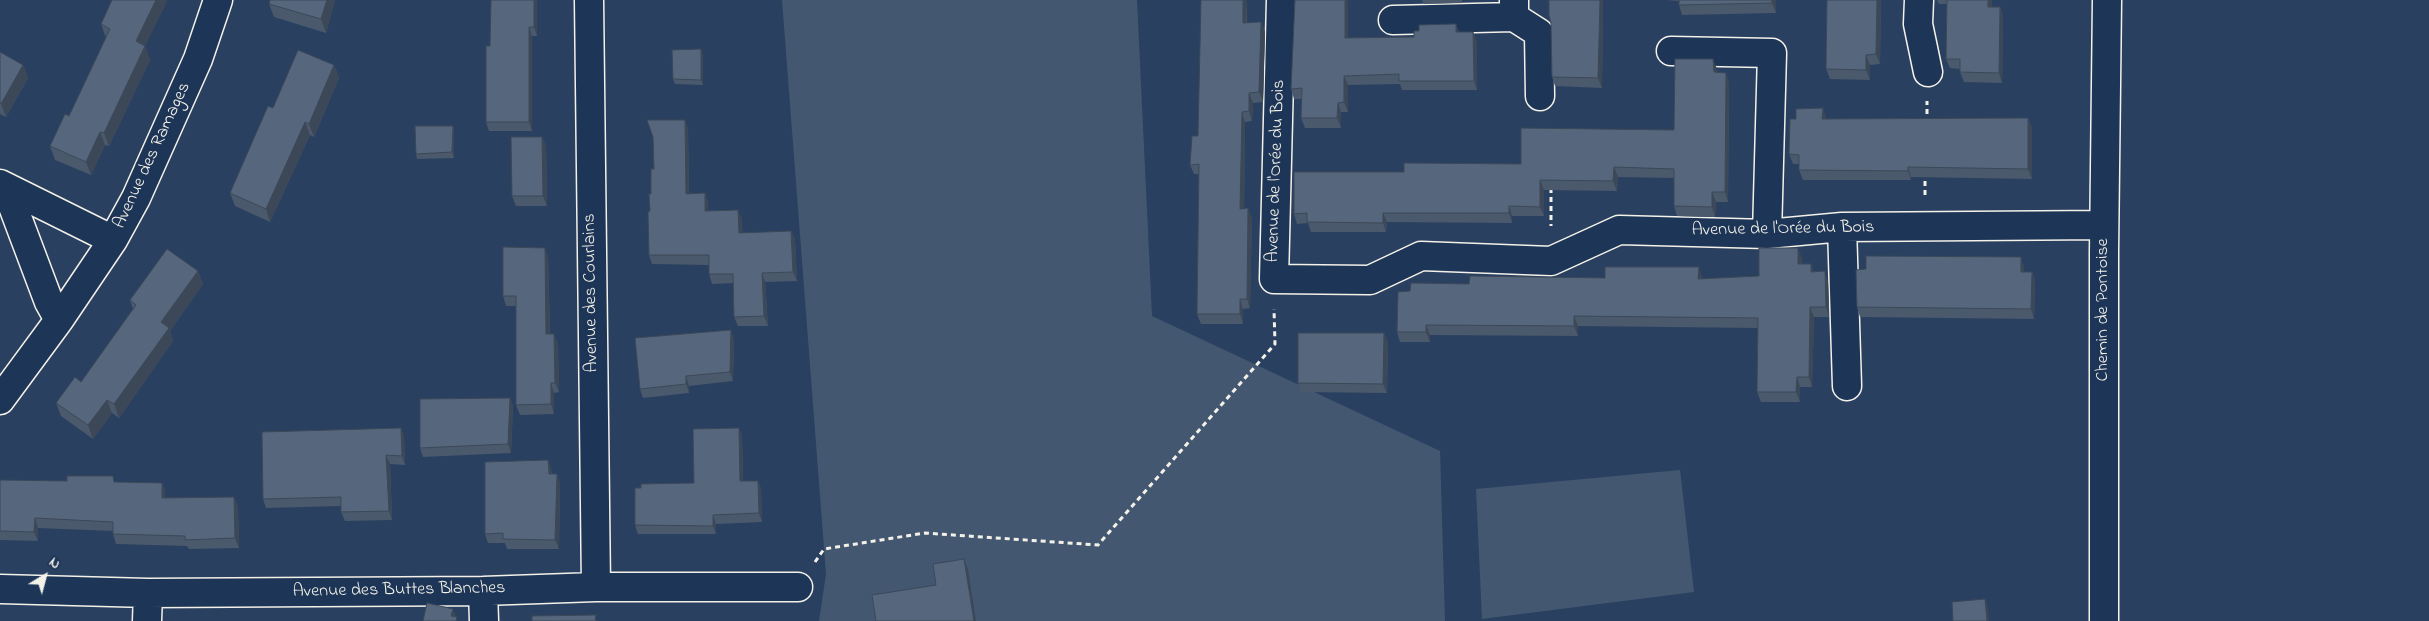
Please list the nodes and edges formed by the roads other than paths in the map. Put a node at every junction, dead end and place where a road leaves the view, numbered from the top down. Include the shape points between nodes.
1 (218, 0) edge
2 (589, 0) edge
3 (1281, 0) edge
4 (1919, 0) edge
5 (2107, 0) edge
6 (1514, 9) edge
7 (1393, 20) dead end
8 (1671, 51) dead end
9 (1928, 72) road end
10 (1540, 96) dead end
11 (3, 186) edge
12 (2104, 225) junction
13 (1842, 228) junction
14 (1767, 234) junction
15 (113, 240) junction
16 (59, 320) junction
17 (1846, 386) dead end
18 (0, 400) edge
19 (596, 587) junction
20 (798, 587) road end
21 (0, 589) edge
22 (483, 591) junction
23 (148, 593) junction
24 (147, 621) edge
25 (484, 621) edge
26 (2104, 621) edge

1 - 15 street, Avenue des Ramages via 198,59 157,154
2 - 19 street, Avenue des Courlains
3 - 14 street, Avenue de l'Orée du Bois via 1274,279 1370,280 1421,256 1551,261 1619,230
4 - 9 street via 1918,24
5 - 12 street, Chemin de Pontoise
6 - 7 street
6 - 10 street via 1539,33
8 - 14 street via 1772,52
11 - 15 street
11 - 16 street
12 - 13 street, Avenue de l'Orée du Bois
12 - 26 street, Chemin de Pontoise
13 - 14 street, Avenue de l'Orée du Bois
13 - 17 street
15 - 16 street, Avenue des Ramages
16 - 18 street, Avenue des Ramages
19 - 20 street, Avenue des Buttes Blanches
19 - 22 street, Avenue des Buttes Blanches
21 - 23 street, Avenue des Buttes Blanches
22 - 23 street, Avenue des Buttes Blanches
22 - 25 street
23 - 24 street

